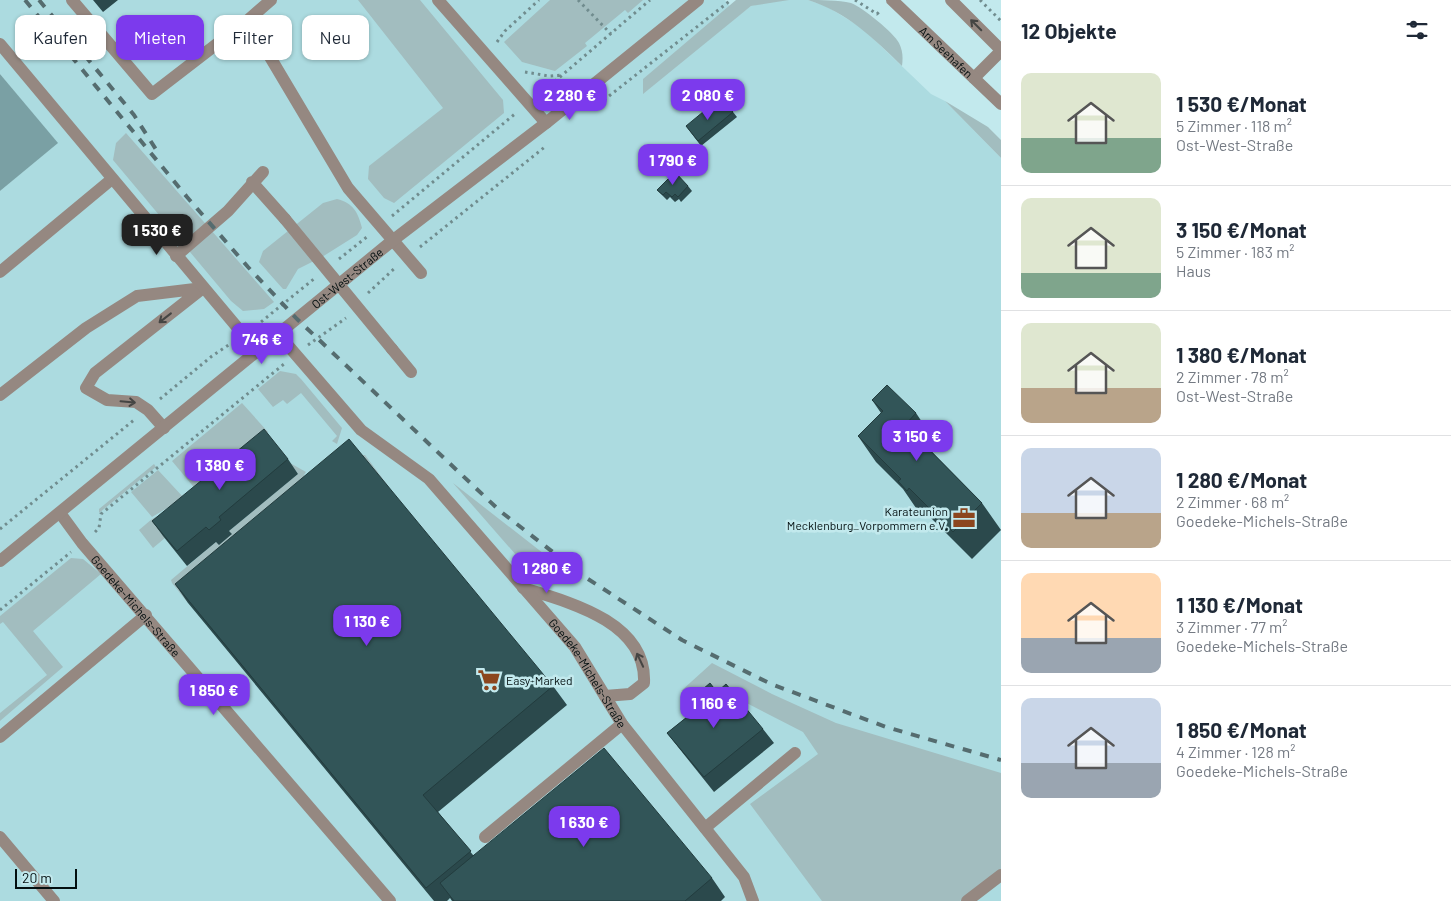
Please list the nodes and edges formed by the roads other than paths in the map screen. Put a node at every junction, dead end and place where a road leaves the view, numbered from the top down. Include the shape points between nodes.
1 (72, 0) edge
2 (270, 0) edge
3 (438, 0) edge
4 (698, 0) edge
5 (892, 0) edge
6 (951, 0) edge
7 (254, 15) edge
8 (0, 44) edge
9 (214, 46) edge
10 (1001, 50) edge
11 (272, 60) edge
12 (974, 78) junction
13 (1001, 104) edge
14 (546, 123) junction
15 (263, 172) dead end
16 (112, 179) junction
17 (252, 182) junction
18 (392, 241) junction
19 (176, 256) junction
20 (0, 272) edge
21 (421, 273) dead end
22 (203, 288) junction
23 (278, 334) junction
24 (258, 351) junction
25 (411, 372) dead end
26 (0, 395) edge
27 (164, 428) junction
28 (60, 513) junction
29 (0, 562) edge
30 (524, 588) junction
31 (146, 615) junction
32 (605, 696) junction
33 (622, 724) junction
34 (0, 737) edge
35 (795, 753) dead end
36 (705, 828) junction
37 (486, 837) dead end
38 (0, 838) edge
39 (1001, 875) edge
40 (54, 901) edge
41 (390, 901) edge
42 (753, 901) edge
43 (967, 901) edge

1 - 9 street via 152,94
2 - 7 street
3 - 14 street
4 - 14 street, Ost-West-Straße
5 - 12 street, Am Seehafen
10 -> 6 street
8 - 16 street
10 - 12 street
11 - 18 street via 348,188
12 - 13 street, Am Seehafen
14 - 18 street, Ost-West-Straße
15 - 17 street
16 - 19 street
16 - 20 street
17 - 19 street via 228,211
17 - 25 street, bridge
18 - 21 street
18 - 23 street, Ost-West-Straße
19 - 22 street
22 - 24 street
22 - 26 street via 137,296 86,328
22 -> 27 street via 94,373 86,388 107,400 136,402
23 - 24 street, Ost-West-Straße
23 - 30 street, Goedeke-Michels-Straße via 361,430 429,479
24 - 27 street, Ost-West-Straße
27 - 28 street, Ost-West-Straße
28 - 29 street, Ost-West-Straße
28 - 31 street, Goedeke-Michels-Straße via 82,543
30 - 32 street, Goedeke-Michels-Straße via 575,647
32 -> 30 street via 630,694 644,683 644,669 632,644 612,623 570,603
31 - 34 street
31 - 41 street, Goedeke-Michels-Straße
32 - 33 street, Goedeke-Michels-Straße
33 - 36 street, Goedeke-Michels-Straße
33 - 37 street
35 - 36 street
36 - 42 street, Goedeke-Michels-Straße via 744,877
38 - 40 street
39 - 43 street

